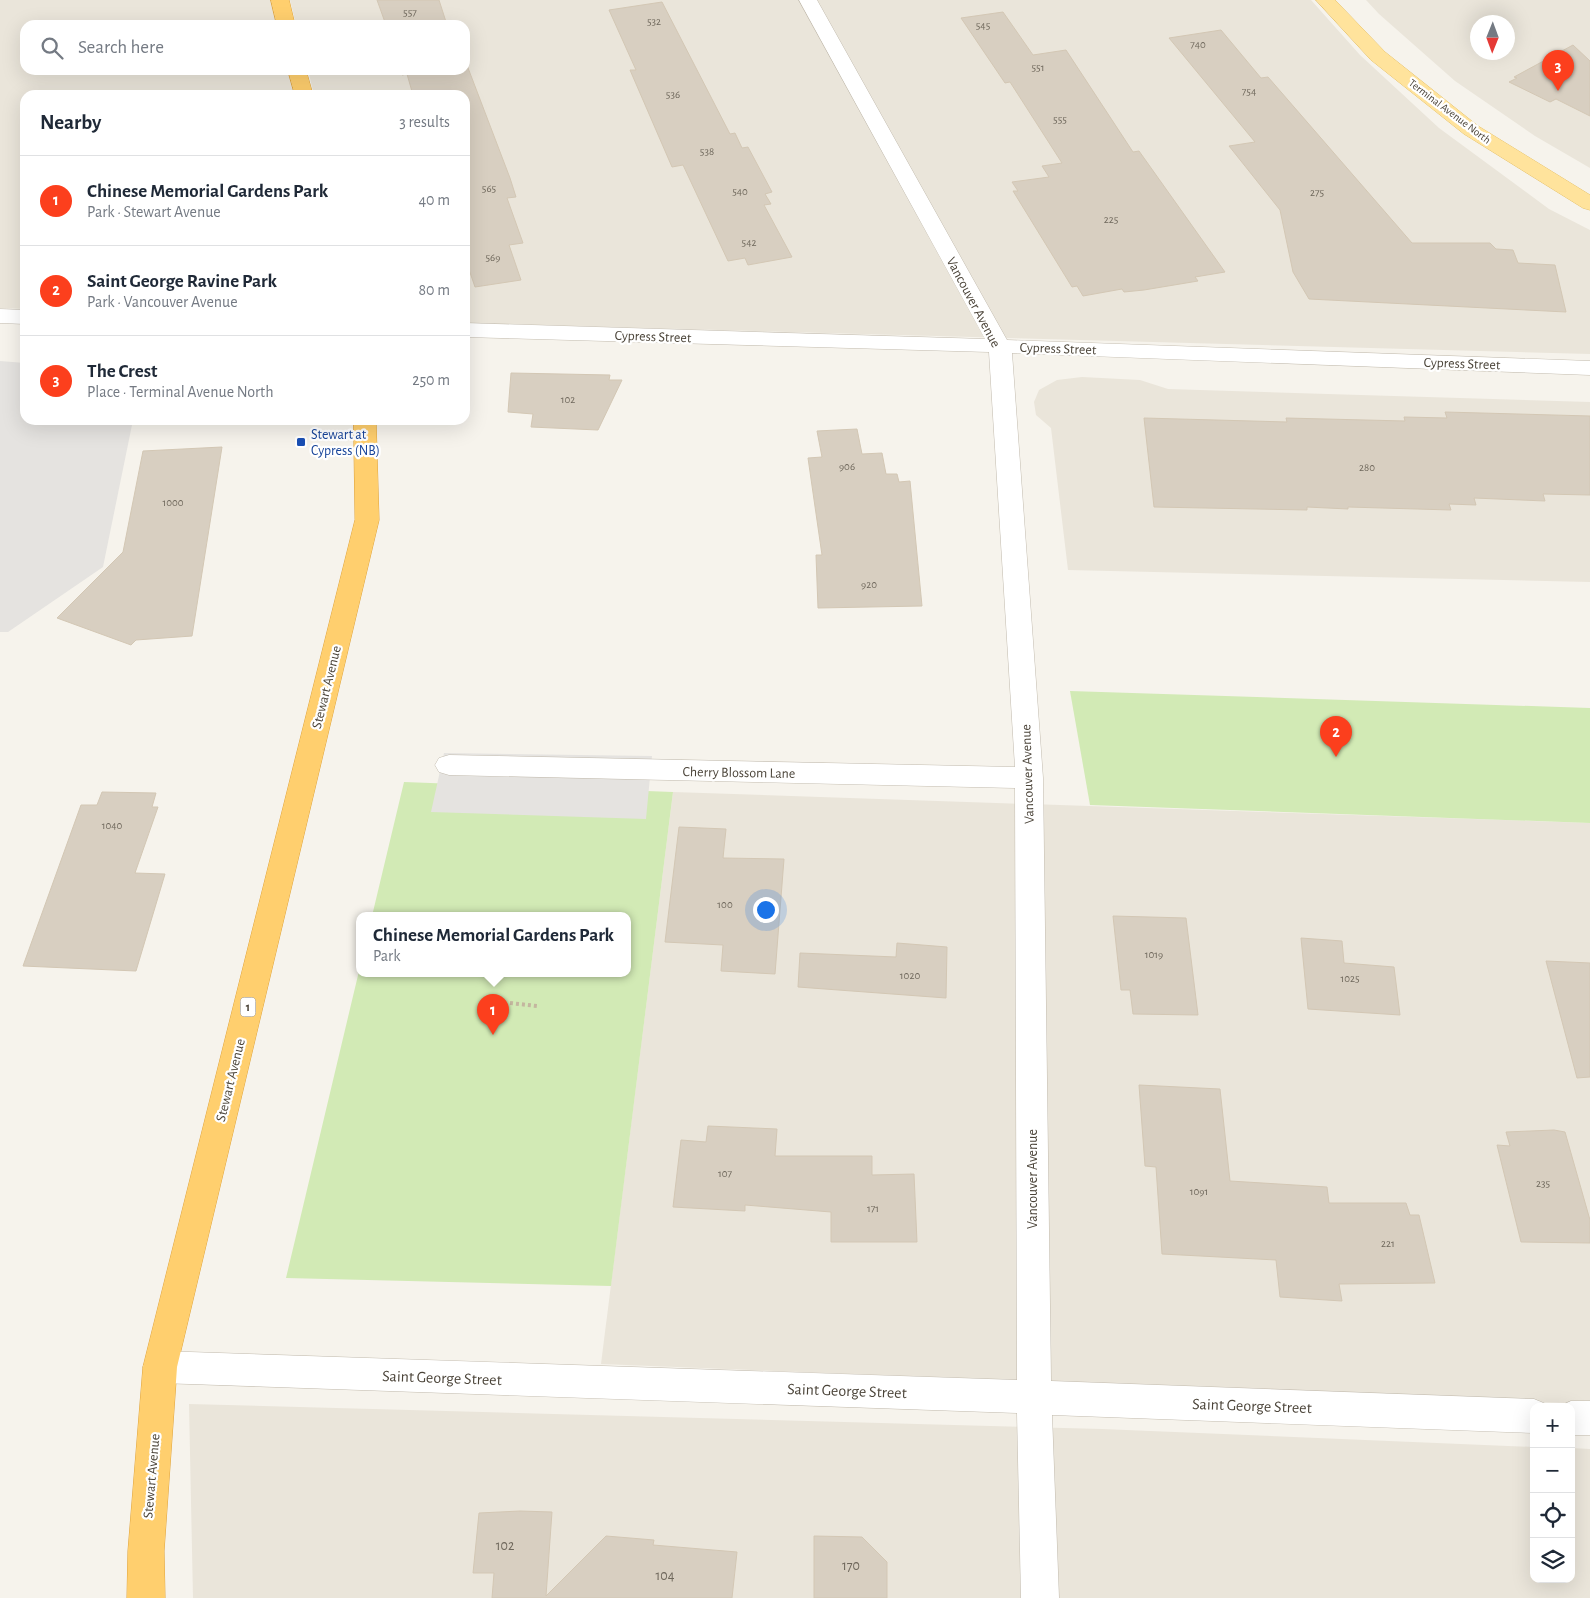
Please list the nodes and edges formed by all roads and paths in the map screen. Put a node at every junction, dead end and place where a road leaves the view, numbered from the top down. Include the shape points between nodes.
1 (280, 0) edge
2 (808, 0) edge
3 (1325, 0) edge
4 (285, 20) edge
5 (298, 75) edge
6 (303, 90) edge
7 (1590, 204) edge
8 (0, 316) edge
9 (20, 317) edge
10 (470, 330) edge
11 (1000, 346) junction
12 (1590, 368) edge
13 (365, 425) edge
14 (448, 765) dead end
15 (1029, 778) junction
16 (510, 1003) dead end
17 (537, 1006) dead end
18 (160, 1367) junction
19 (1034, 1397) junction
20 (1530, 1416) edge
21 (1575, 1418) edge
22 (1590, 1418) edge
23 (146, 1598) edge
24 (1040, 1598) edge

1 - 4 highway
2 - 11 street, Vancouver Avenue
3 - 7 main road, Terminal Avenue North via 1378,56 1471,130
5 - 6 highway
8 - 9 street
10 - 11 street, Cypress Street
11 - 12 street, Cypress Street
11 - 15 street, Vancouver Avenue
13 - 18 highway, Stewart Avenue / 1 via 367,520
14 - 15 street, Cherry Blossom Lane
15 - 19 street, Vancouver Avenue
16 - 17 path
18 - 19 street, Saint George Street
18 - 23 highway, Stewart Avenue / 1 via 146,1551
19 - 20 street, Saint George Street
19 - 24 street, Vancouver Avenue
21 - 22 street

